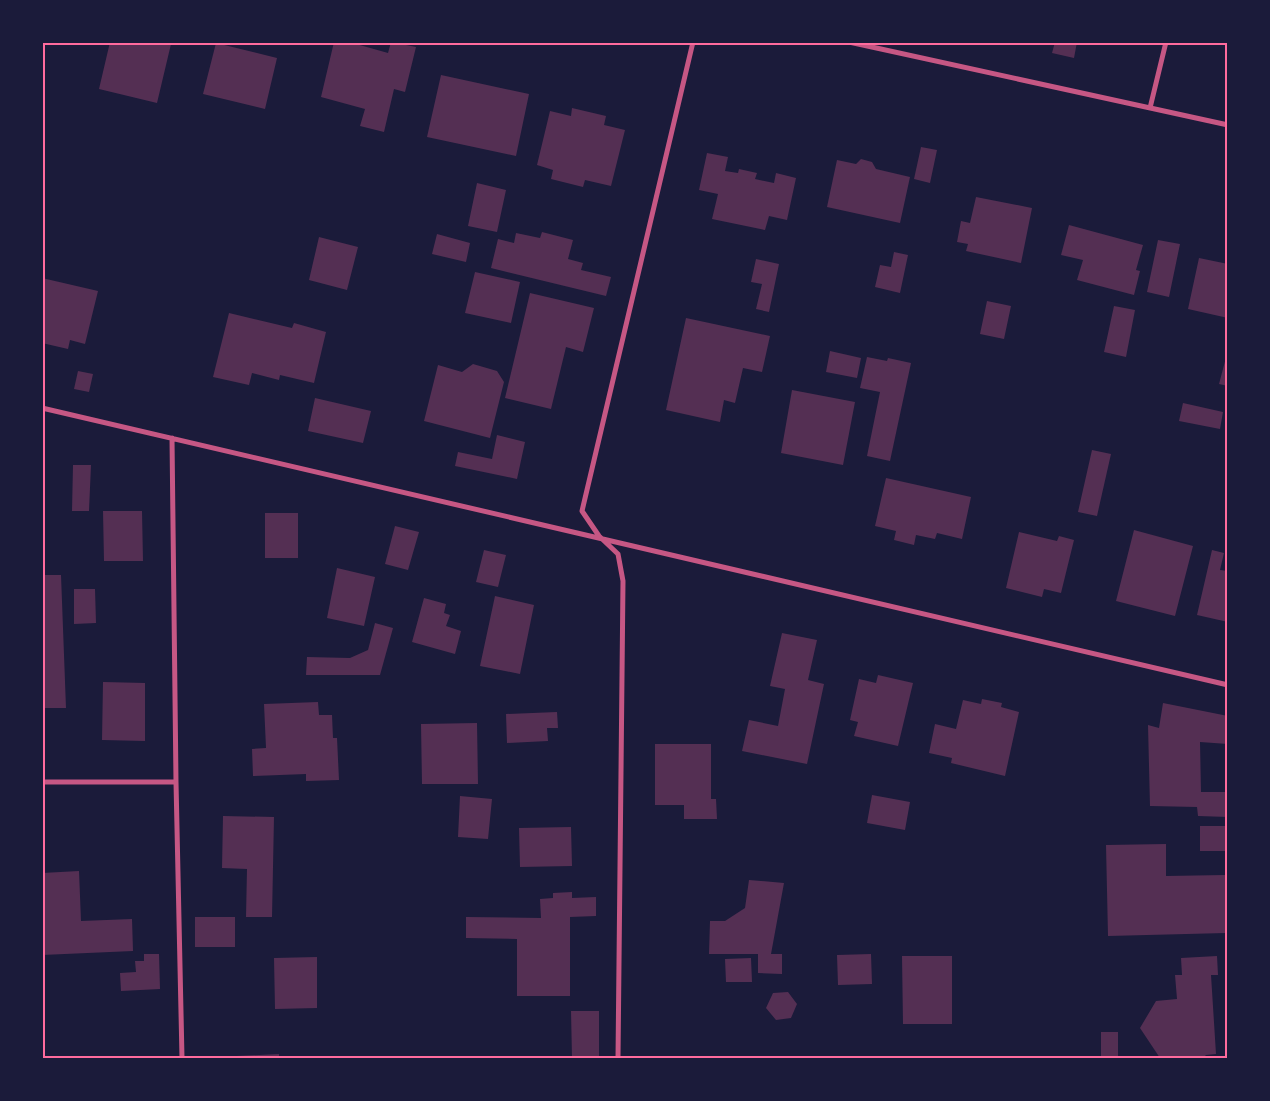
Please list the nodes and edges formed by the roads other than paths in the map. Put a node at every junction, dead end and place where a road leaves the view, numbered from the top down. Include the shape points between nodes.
1 (693, 42) edge
2 (849, 42) edge
3 (1166, 42) edge
4 (1150, 108) junction
5 (1228, 125) edge
6 (42, 408) edge
7 (172, 438) junction
8 (599, 536) junction
9 (1228, 684) edge
10 (42, 782) edge
11 (176, 782) junction
12 (182, 1058) edge
13 (618, 1058) edge

1 - 8 street via 582,512
2 - 4 street
3 - 4 street
4 - 5 street
6 - 7 street
7 - 8 street
7 - 11 street
8 - 9 street
8 - 13 street via 618,554 623,581
10 - 11 street
11 - 12 street

